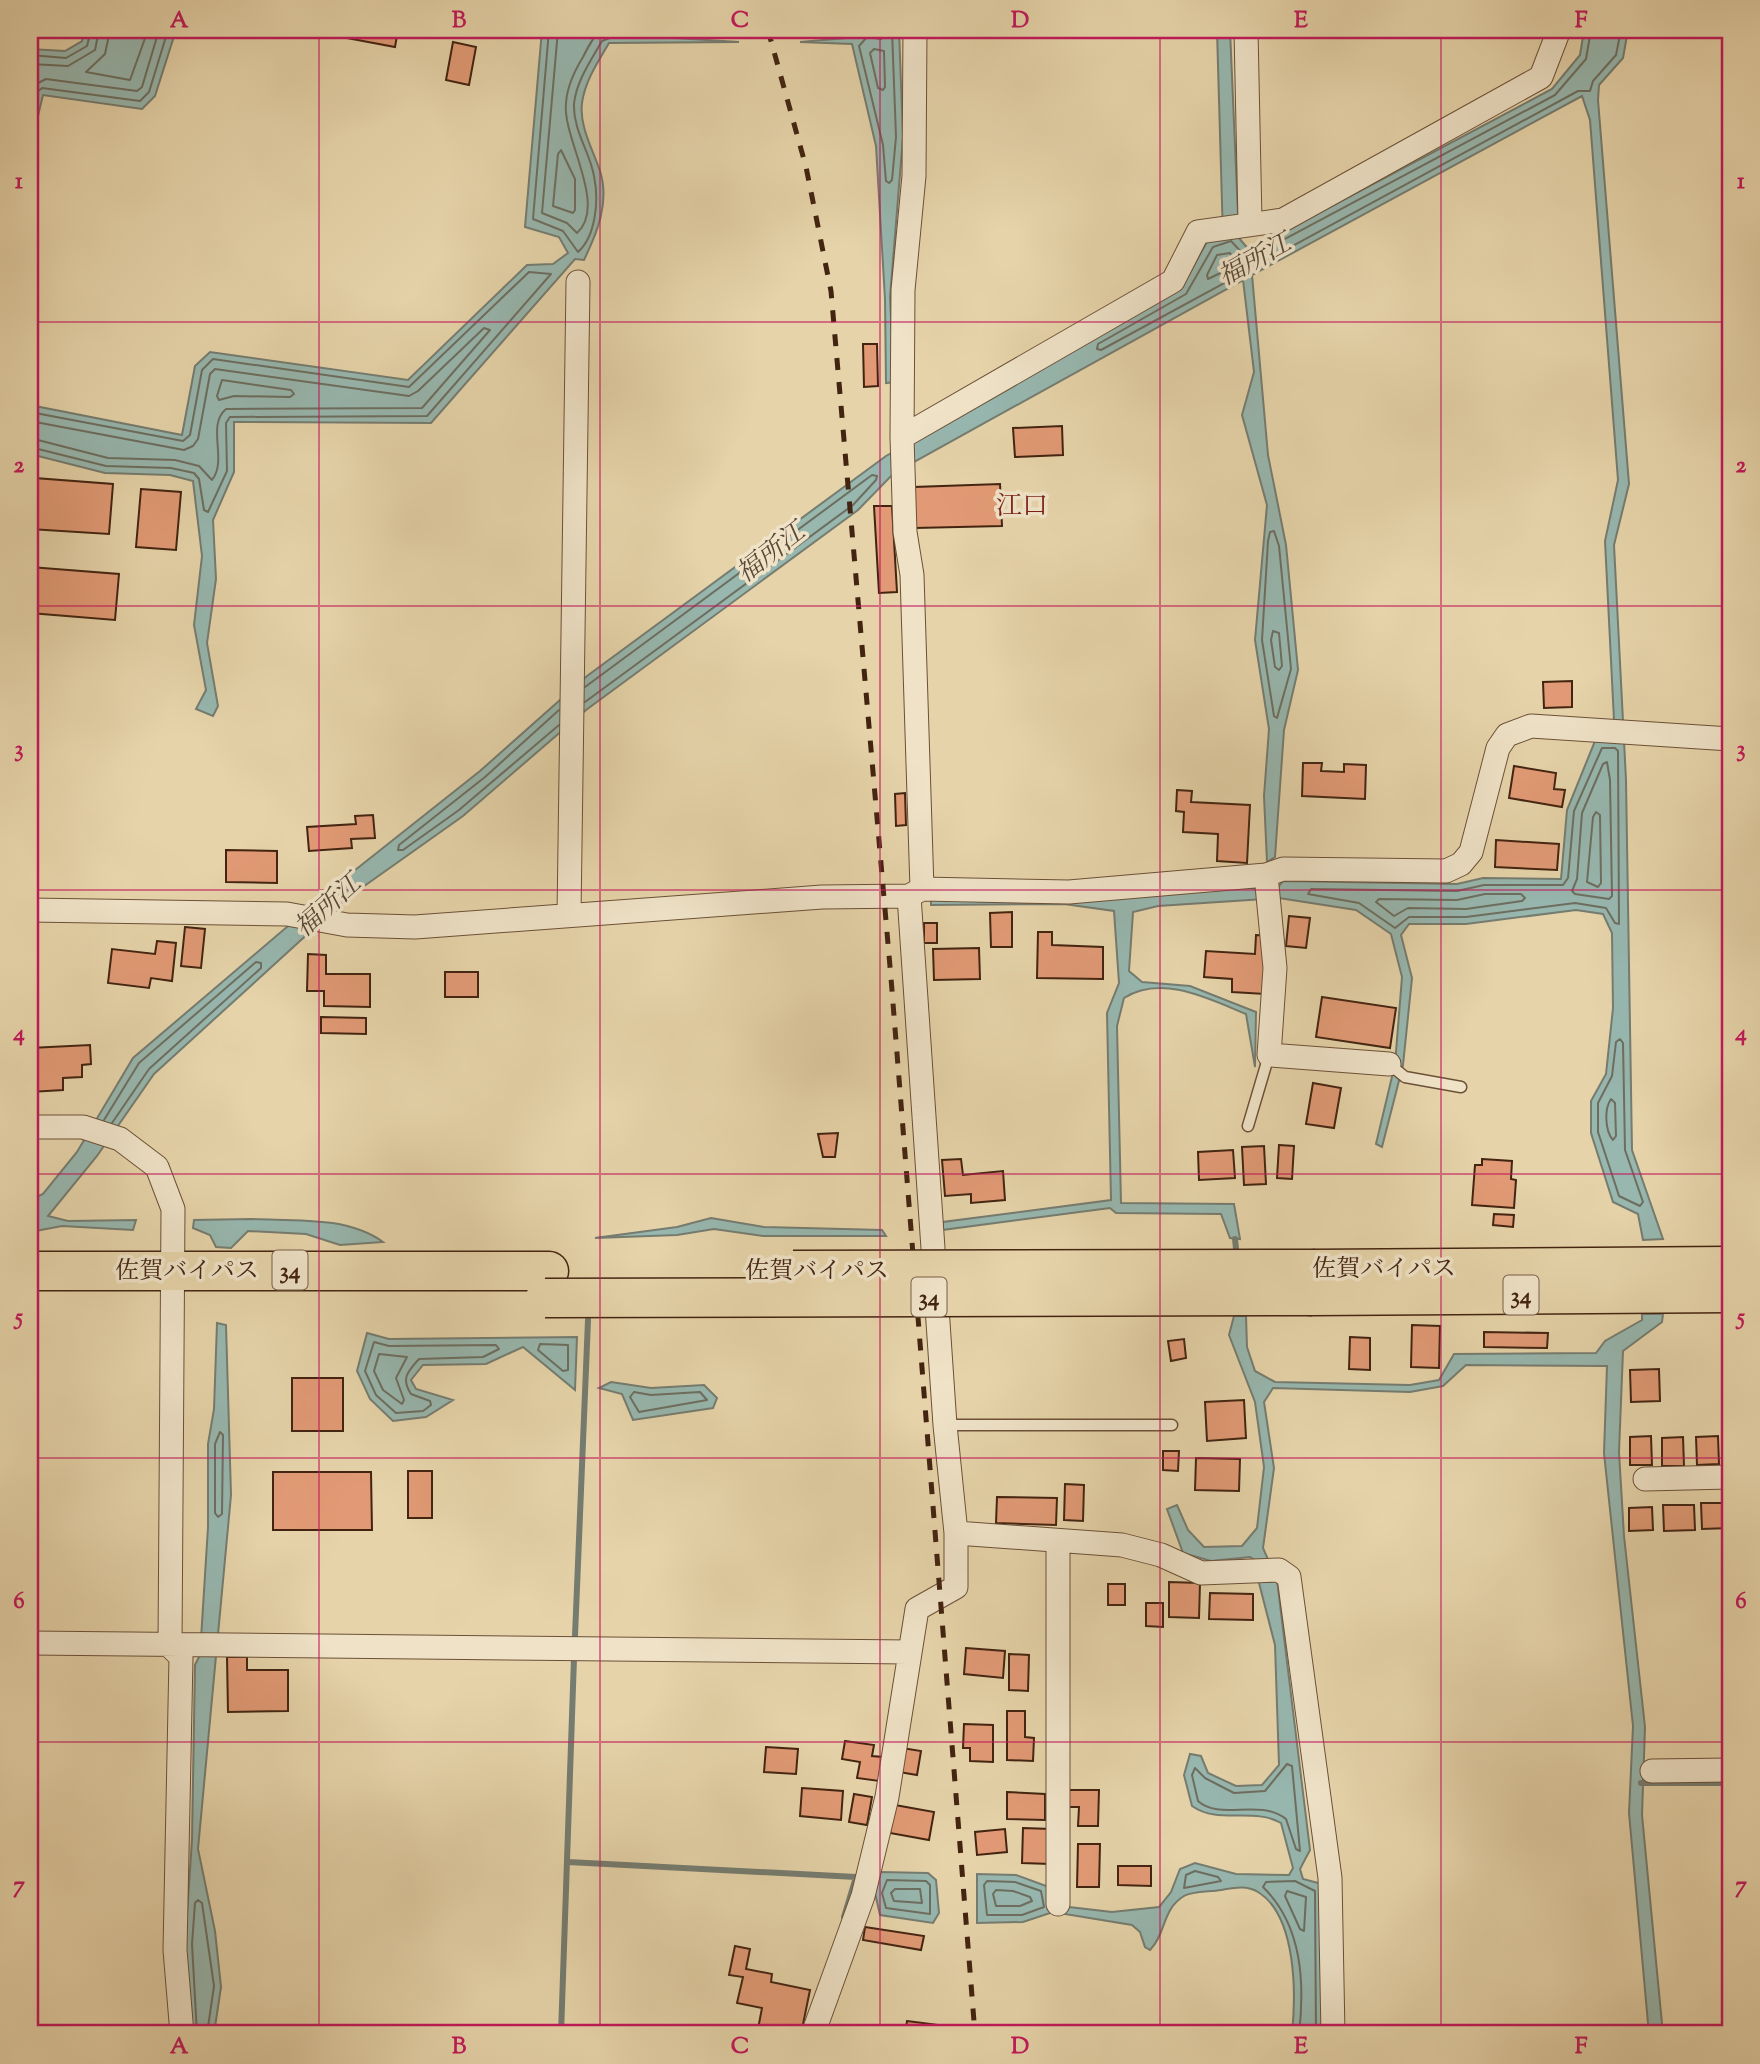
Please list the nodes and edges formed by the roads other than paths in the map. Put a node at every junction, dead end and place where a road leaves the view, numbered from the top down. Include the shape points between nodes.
1 (915, 30) edge
2 (1246, 30) edge
3 (1559, 30) edge
4 (1251, 222) junction
5 (578, 282) dead end
6 (902, 437) junction
7 (1730, 739) edge
8 (1272, 881) junction
9 (916, 893) junction
10 (30, 910) edge
11 (569, 915) junction
12 (1269, 1055) junction
13 (1397, 1071) joint
14 (1461, 1087) dead end
15 (1248, 1126) dead end
16 (30, 1127) edge
17 (1730, 1266) edge
18 (30, 1271) edge
19 (172, 1283) junction
20 (1313, 1283) junction
21 (1730, 1293) edge
22 (30, 1298) edge
23 (946, 1425) junction
24 (1172, 1425) dead end
25 (1730, 1477) edge
26 (1645, 1479) dead end
27 (956, 1533) junction
28 (1058, 1541) junction
29 (30, 1643) edge
30 (170, 1646) junction
31 (909, 1652) junction
32 (1653, 1770) dead end
33 (1730, 1770) edge
34 (1058, 1903) dead end
35 (182, 2034) edge
36 (813, 2034) edge
37 (1333, 2034) edge

1 - 6 street via 914,176 903,290
2 - 4 street
3 - 4 street via 1541,77 1283,220
4 - 6 street via 1198,232 1173,281
5 - 11 street
6 - 9 street via 905,532 912,575
7 - 8 street via 1531,726 1507,735 1498,748 1471,852 1461,864 1446,871
8 - 9 street via 1069,892
8 - 12 street via 1275,968
9 - 11 street
9 - 23 street
10 - 11 street via 287,914 347,925 415,926
12 - 13 street
12 - 15 lane
13 - 14 lane
16 - 19 street via 83,1127 120,1139 158,1167 173,1209
17 - 20 highway, 佐賀バイパス / 34
18 - 19 highway, 佐賀バイパス / 34
19 - 20 highway, 佐賀バイパス / 34, bridge
19 - 22 highway, 佐賀バイパス / 34
19 - 30 street
20 - 21 highway, 佐賀バイパス / 34
23 - 24 lane
23 - 27 street
25 - 26 street
27 - 28 street
27 - 31 street via 956,1587 917,1609
28 - 34 street
28 - 37 street via 1122,1545 1161,1555 1201,1573 1268,1570 1289,1577 1329,1878
29 - 30 street
30 - 31 street
30 - 35 street via 180,1657 174,1950
31 - 36 street via 887,1797 866,1884
32 - 33 street

